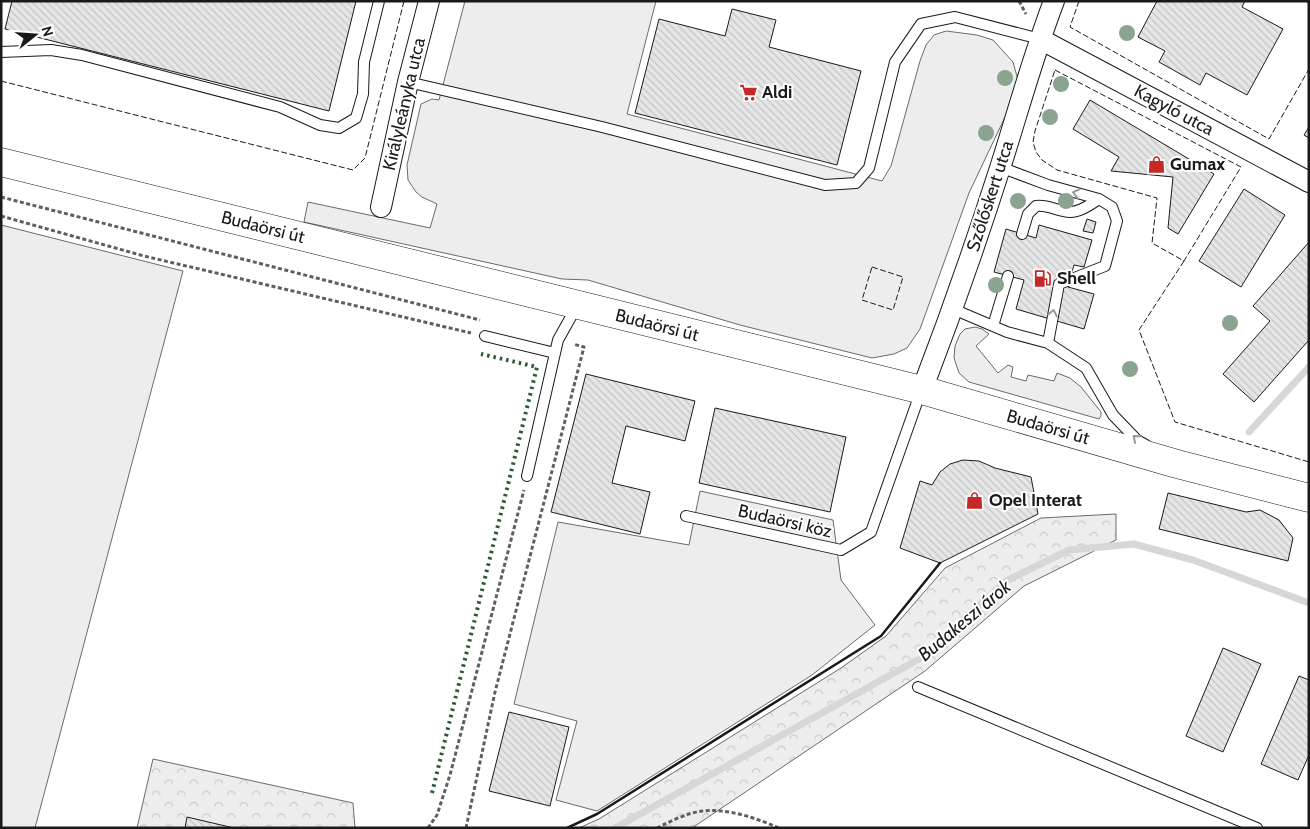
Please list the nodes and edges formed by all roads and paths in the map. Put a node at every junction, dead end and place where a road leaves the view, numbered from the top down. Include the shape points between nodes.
1 (379, 1) edge
2 (429, 1) edge
3 (1054, 1) edge
4 (1040, 39) junction
5 (1, 52) edge
6 (408, 82) junction
7 (1, 162) edge
8 (1000, 167) junction
9 (1309, 182) edge
10 (1, 197) edge
11 (1099, 199) junction
12 (380, 207) dead end
13 (1, 216) edge
14 (1022, 234) dead end
15 (1008, 276) dead end
16 (577, 305) junction
17 (952, 309) junction
18 (481, 320) dead end
19 (993, 326) junction
20 (485, 336) joint
21 (558, 340) junction
22 (1048, 343) junction
23 (555, 353) junction
24 (922, 390) junction
25 (1177, 464) junction
26 (527, 476) joint
27 (1309, 498) edge
28 (686, 516) dead end
29 (918, 687) dead end
30 (428, 828) edge
31 (466, 828) edge
32 (657, 828) edge
33 (779, 828) edge
34 (1257, 828) edge

1 - 5 lane via 364,62 363,94 356,118 339,128 320,125 280,107 82,55 51,50
2 - 6 street, Királyleányka utca
3 - 4 street, Szőlőskert utca
4 - 6 lane via 955,17 921,24 895,62 869,168 856,183 825,185
4 - 8 street, Szőlőskert utca
4 - 9 street, Kagyló utca
6 - 12 street, Királyleányka utca
7 - 16 main road, Budaörsi út
11 -> 8 lane via 1048,186
8 - 17 street, Szőlőskert utca
10 - 18 path
11 - 14 lane via 1071,212 1036,206 1028,214
22 -> 11 lane via 1059,284 1105,266 1117,221 1112,207
13 - 20 path via 144,256
15 - 19 lane
16 - 21 lane
16 - 24 main road, Budaörsi út
17 - 19 lane
17 - 24 street, Szőlőskert utca
19 - 22 lane
20 - 23 lane
21 - 23 lane
21 - 31 path via 584,347 495,692
25 -> 22 lane via 1137,440 1113,415 1086,368
23 - 26 lane
24 - 25 main road, Budaörsi út
24 - 28 lane, Budaörsi köz via 871,532 842,550
25 - 27 main road, Budaörsi út
26 - 30 path via 450,775 438,815
29 - 34 lane
32 - 33 path via 701,811 723,811

